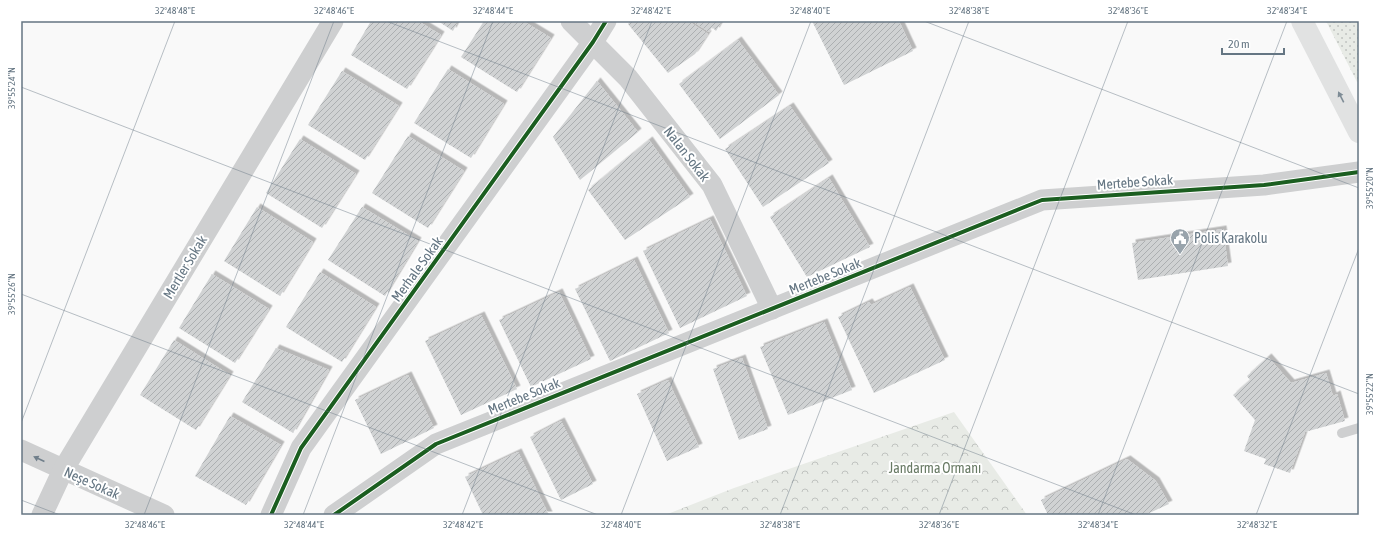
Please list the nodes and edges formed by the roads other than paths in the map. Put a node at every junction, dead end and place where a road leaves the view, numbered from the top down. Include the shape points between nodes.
1 (333, 21) edge
2 (571, 21) edge
3 (606, 21) edge
4 (1302, 21) edge
5 (593, 42) junction
6 (1359, 132) edge
7 (1359, 172) edge
8 (772, 309) junction
9 (1359, 428) edge
10 (1342, 433) dead end
11 (21, 450) edge
12 (62, 470) junction
13 (42, 515) edge
14 (164, 515) edge
15 (271, 515) edge
16 (334, 515) edge

1 - 12 street, Mertler Sokak
2 - 5 street, Nalan Sokak
3 - 5 street, Merhale Sokak
6 -> 4 main road
5 - 8 street, Nalan Sokak via 628,78 712,185
5 - 15 street, Merhale Sokak via 301,448
7 - 8 street, Mertebe Sokak via 1264,185 1042,200
8 - 16 street, Mertebe Sokak via 436,444
9 - 10 lane
12 -> 11 street, Neşe Sokak
12 - 13 street, Mertler Sokak
12 - 14 street, Neşe Sokak

